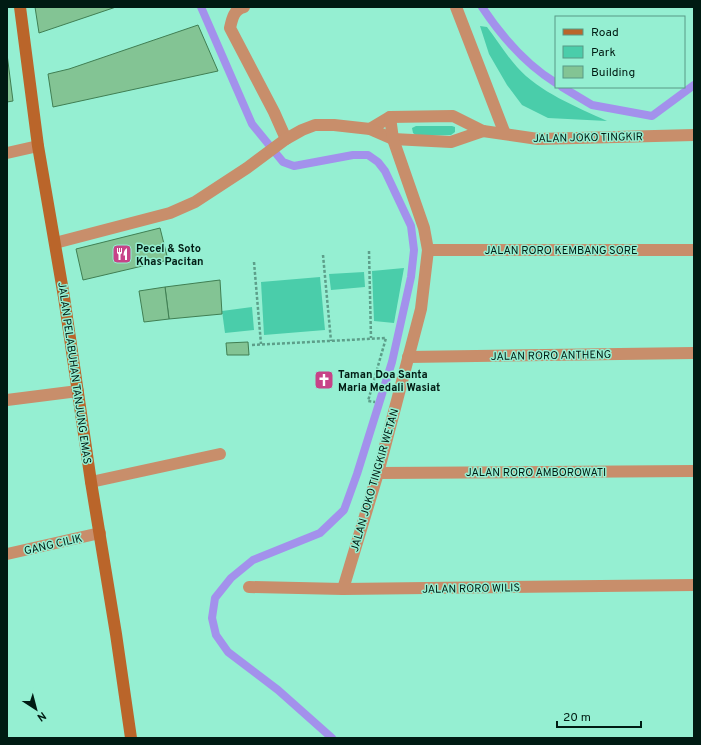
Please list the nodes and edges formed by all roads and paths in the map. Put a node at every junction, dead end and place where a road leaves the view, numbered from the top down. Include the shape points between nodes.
1 (20, 7) edge
2 (244, 7) edge
3 (456, 7) edge
4 (390, 117) junction
5 (370, 128) junction
6 (483, 131) junction
7 (505, 134) junction
8 (694, 135) edge
9 (393, 139) junction
10 (283, 142) junction
11 (38, 146) junction
12 (7, 153) edge
13 (55, 243) junction
14 (428, 250) junction
15 (694, 250) edge
16 (369, 251) dead end
17 (323, 255) dead end
18 (254, 262) dead end
19 (371, 338) junction
20 (330, 341) junction
21 (260, 344) junction
22 (252, 345) dead end
23 (694, 353) edge
24 (408, 357) junction
25 (78, 391) junction
26 (7, 400) edge
27 (368, 401) dead end
28 (220, 454) dead end
29 (694, 471) edge
30 (378, 473) junction
31 (91, 482) junction
32 (100, 533) junction
33 (7, 554) edge
34 (694, 585) edge
35 (249, 587) dead end
36 (343, 589) junction
37 (131, 738) edge

1 - 11 main road, JALAN PELABUHAN TANJUNG EMAS
2 - 10 street via 232,16 230,28 274,112
3 - 7 street
4 - 5 street
4 - 6 street, JALAN JOKO TINGKIR via 453,116
4 - 9 street, JALAN JOKO TINGKIR WETAN
5 - 9 street
5 - 10 street via 334,124 315,125
6 - 7 street, JALAN JOKO TINGKIR
6 - 9 street, JALAN JOKO TINGKIR via 451,142
7 - 8 street, JALAN JOKO TINGKIR via 538,139
9 - 14 street, JALAN JOKO TINGKIR WETAN via 424,228
10 - 13 street via 195,202 170,213
11 - 12 street
11 - 13 main road, JALAN PELABUHAN TANJUNG EMAS
13 - 25 main road, JALAN PELABUHAN TANJUNG EMAS
14 - 15 street, JALAN RORO KEMBANG SORE
14 - 24 street, JALAN JOKO TINGKIR WETAN via 420,309
16 - 19 path
17 - 20 path
18 - 21 path
19 - 20 path
19 - 27 path via 386,338
20 - 21 path
21 - 22 path
23 - 24 street, JALAN RORO ANTHENG
24 - 30 street, JALAN JOKO TINGKIR WETAN
25 - 26 street
25 - 31 main road, JALAN PELABUHAN TANJUNG EMAS
28 - 31 street
29 - 30 street, JALAN RORO AMBOROWATI
30 - 36 street, JALAN JOKO TINGKIR WETAN
31 - 32 main road, JALAN PELABUHAN TANJUNG EMAS
32 - 33 street, GANG CILIK
32 - 37 main road, JALAN PELABUHAN TANJUNG EMAS
34 - 36 street, JALAN RORO WILIS
35 - 36 street, JALAN RORO WILIS

